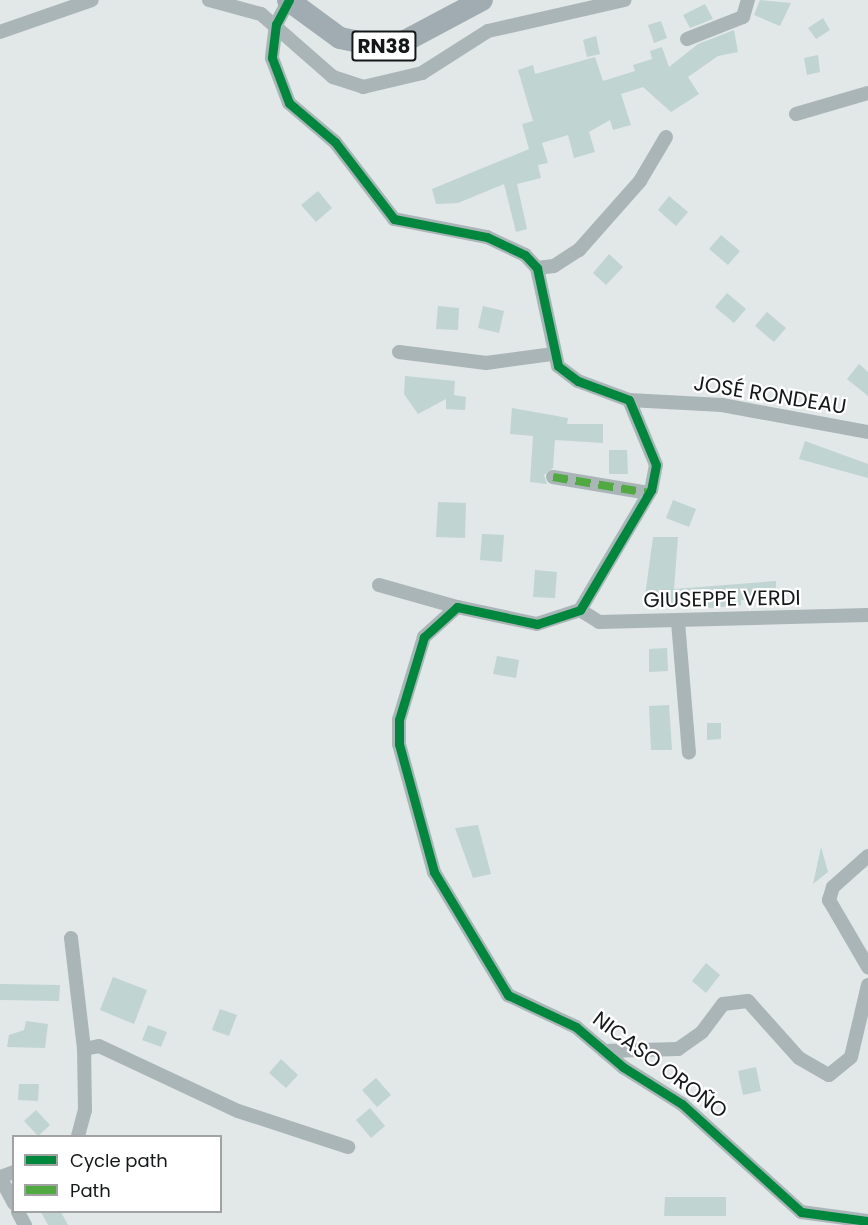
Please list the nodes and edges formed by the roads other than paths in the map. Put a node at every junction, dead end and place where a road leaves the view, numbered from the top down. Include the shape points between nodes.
1 (92, 0) edge
2 (208, 0) edge
3 (289, 0) edge
4 (482, 0) edge
5 (625, 0) edge
6 (748, 0) edge
7 (586, 5) edge
8 (276, 24) junction
9 (0, 33) edge
10 (687, 39) dead end
11 (868, 93) edge
12 (796, 114) dead end
13 (666, 136) dead end
14 (537, 268) junction
15 (399, 352) dead end
16 (553, 354) junction
17 (629, 400) junction
18 (868, 432) edge
19 (552, 477) dead end
20 (649, 493) junction
21 (379, 585) dead end
22 (457, 607) junction
23 (580, 610) junction
24 (868, 615) edge
25 (678, 622) junction
26 (689, 753) dead end
27 (868, 856) edge
28 (71, 938) dead end
29 (868, 967) edge
30 (868, 985) edge
31 (84, 1049) junction
32 (604, 1051) junction
33 (79, 1135) edge
34 (348, 1147) dead end
35 (0, 1177) edge
36 (12, 1199) edge
37 (868, 1221) edge

1 - 9 street
2 - 8 street via 248,9
3 - 4 main road, RN38 via 340,38 378,46 405,41
3 - 8 street
5 - 7 street
6 - 10 street via 742,18
7 - 8 street via 488,31 422,73 363,87 333,77
8 - 14 street via 272,58 289,103 335,142 394,219 487,237 510,245
11 - 12 street
13 - 14 street via 640,181 579,249 554,266
14 - 16 street
15 - 16 street via 486,363
16 - 17 street via 568,376
17 - 18 street, JOSÉ RONDEAU via 722,405
17 - 20 street via 656,465
19 - 20 street
20 - 23 street
21 - 22 street
22 - 23 street via 537,624
22 - 32 street, NICASO OROÑO via 424,637 399,720 406,781 425,849 467,935 508,995 576,1027
23 - 25 street, GIUSEPPE VERDI via 599,622
24 - 25 street, GIUSEPPE VERDI
25 - 26 street
27 - 29 street via 833,887 829,900
28 - 31 street
30 - 32 street via 851,1058 829,1076 799,1058 748,1001 723,1004 702,1032 678,1049
31 - 33 street via 84,1124
31 - 34 street via 107,1048 238,1111
32 - 37 street, NICASO OROÑO via 698,1116 801,1212
35 - 36 street

